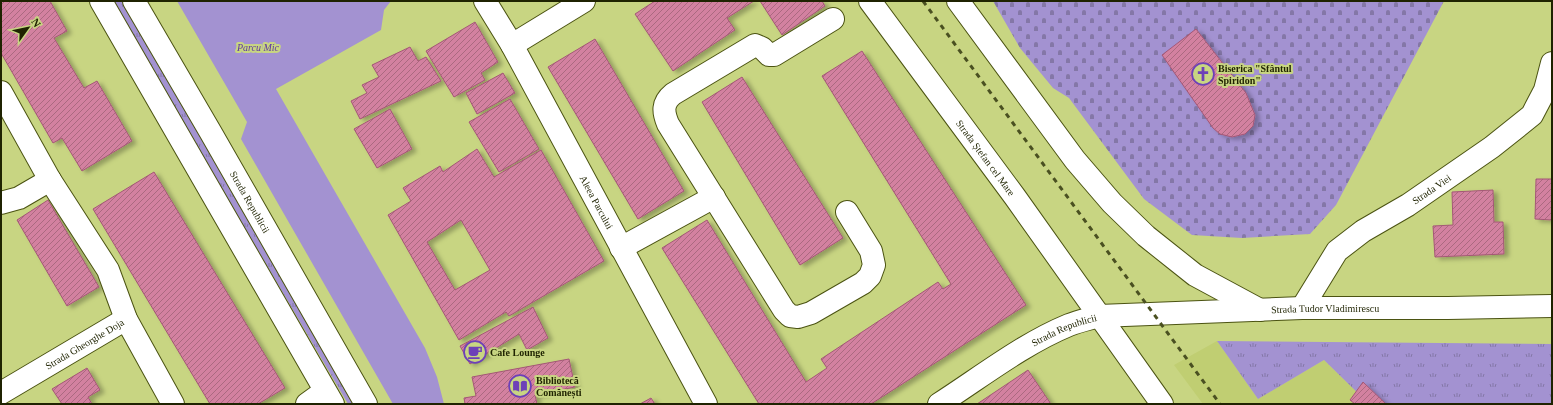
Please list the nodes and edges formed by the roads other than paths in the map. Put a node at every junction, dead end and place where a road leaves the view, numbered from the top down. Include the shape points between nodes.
1 (101, 1) edge
2 (134, 1) edge
3 (485, 1) edge
4 (584, 1) edge
5 (870, 1) edge
6 (958, 1) edge
7 (833, 19) dead end
8 (512, 45) junction
9 (1552, 63) edge
10 (1, 92) edge
11 (50, 180) junction
12 (714, 197) junction
13 (1, 203) edge
14 (847, 212) dead end
15 (621, 248) junction
16 (1552, 306) edge
17 (1302, 308) junction
18 (1260, 310) junction
19 (1099, 316) junction
20 (126, 319) junction
21 (1, 393) edge
22 (329, 398) edge
23 (173, 404) edge
24 (307, 404) edge
25 (366, 404) edge
26 (706, 404) edge
27 (939, 404) edge
28 (1162, 404) edge

1 - 22 street
2 - 25 street, Strada Republicii
3 - 8 street, Aleea Parcului
4 - 8 street
5 - 19 street, Strada Ștefan cel Mare via 1015,197
6 - 18 street via 1075,160 1112,203 1146,236 1195,275
7 - 12 street via 774,55 769,55 755,45 667,99 663,107 668,124
8 - 15 street, Aleea Parcului
9 - 17 street, Strada Viei via 1545,90 1532,115 1408,205 1362,230 1337,251
10 - 11 street
11 - 13 street via 19,198
11 - 20 street via 108,270
12 - 14 street via 784,310 790,316 798,317 811,313 863,284 870,276 874,265 871,251
12 - 15 street
15 - 26 street, Aleea Parcului
16 - 17 street, Strada Tudor Vladimirescu
17 - 18 street, Strada Tudor Vladimirescu
18 - 19 street, Strada Tudor Vladimirescu
19 - 27 street, Strada Republicii via 1071,324 1048,335
19 - 28 street, Strada Republicii
20 - 21 street, Strada Gheorghe Doja
20 - 23 street, Strada Gheorghe Doja
22 - 24 street

